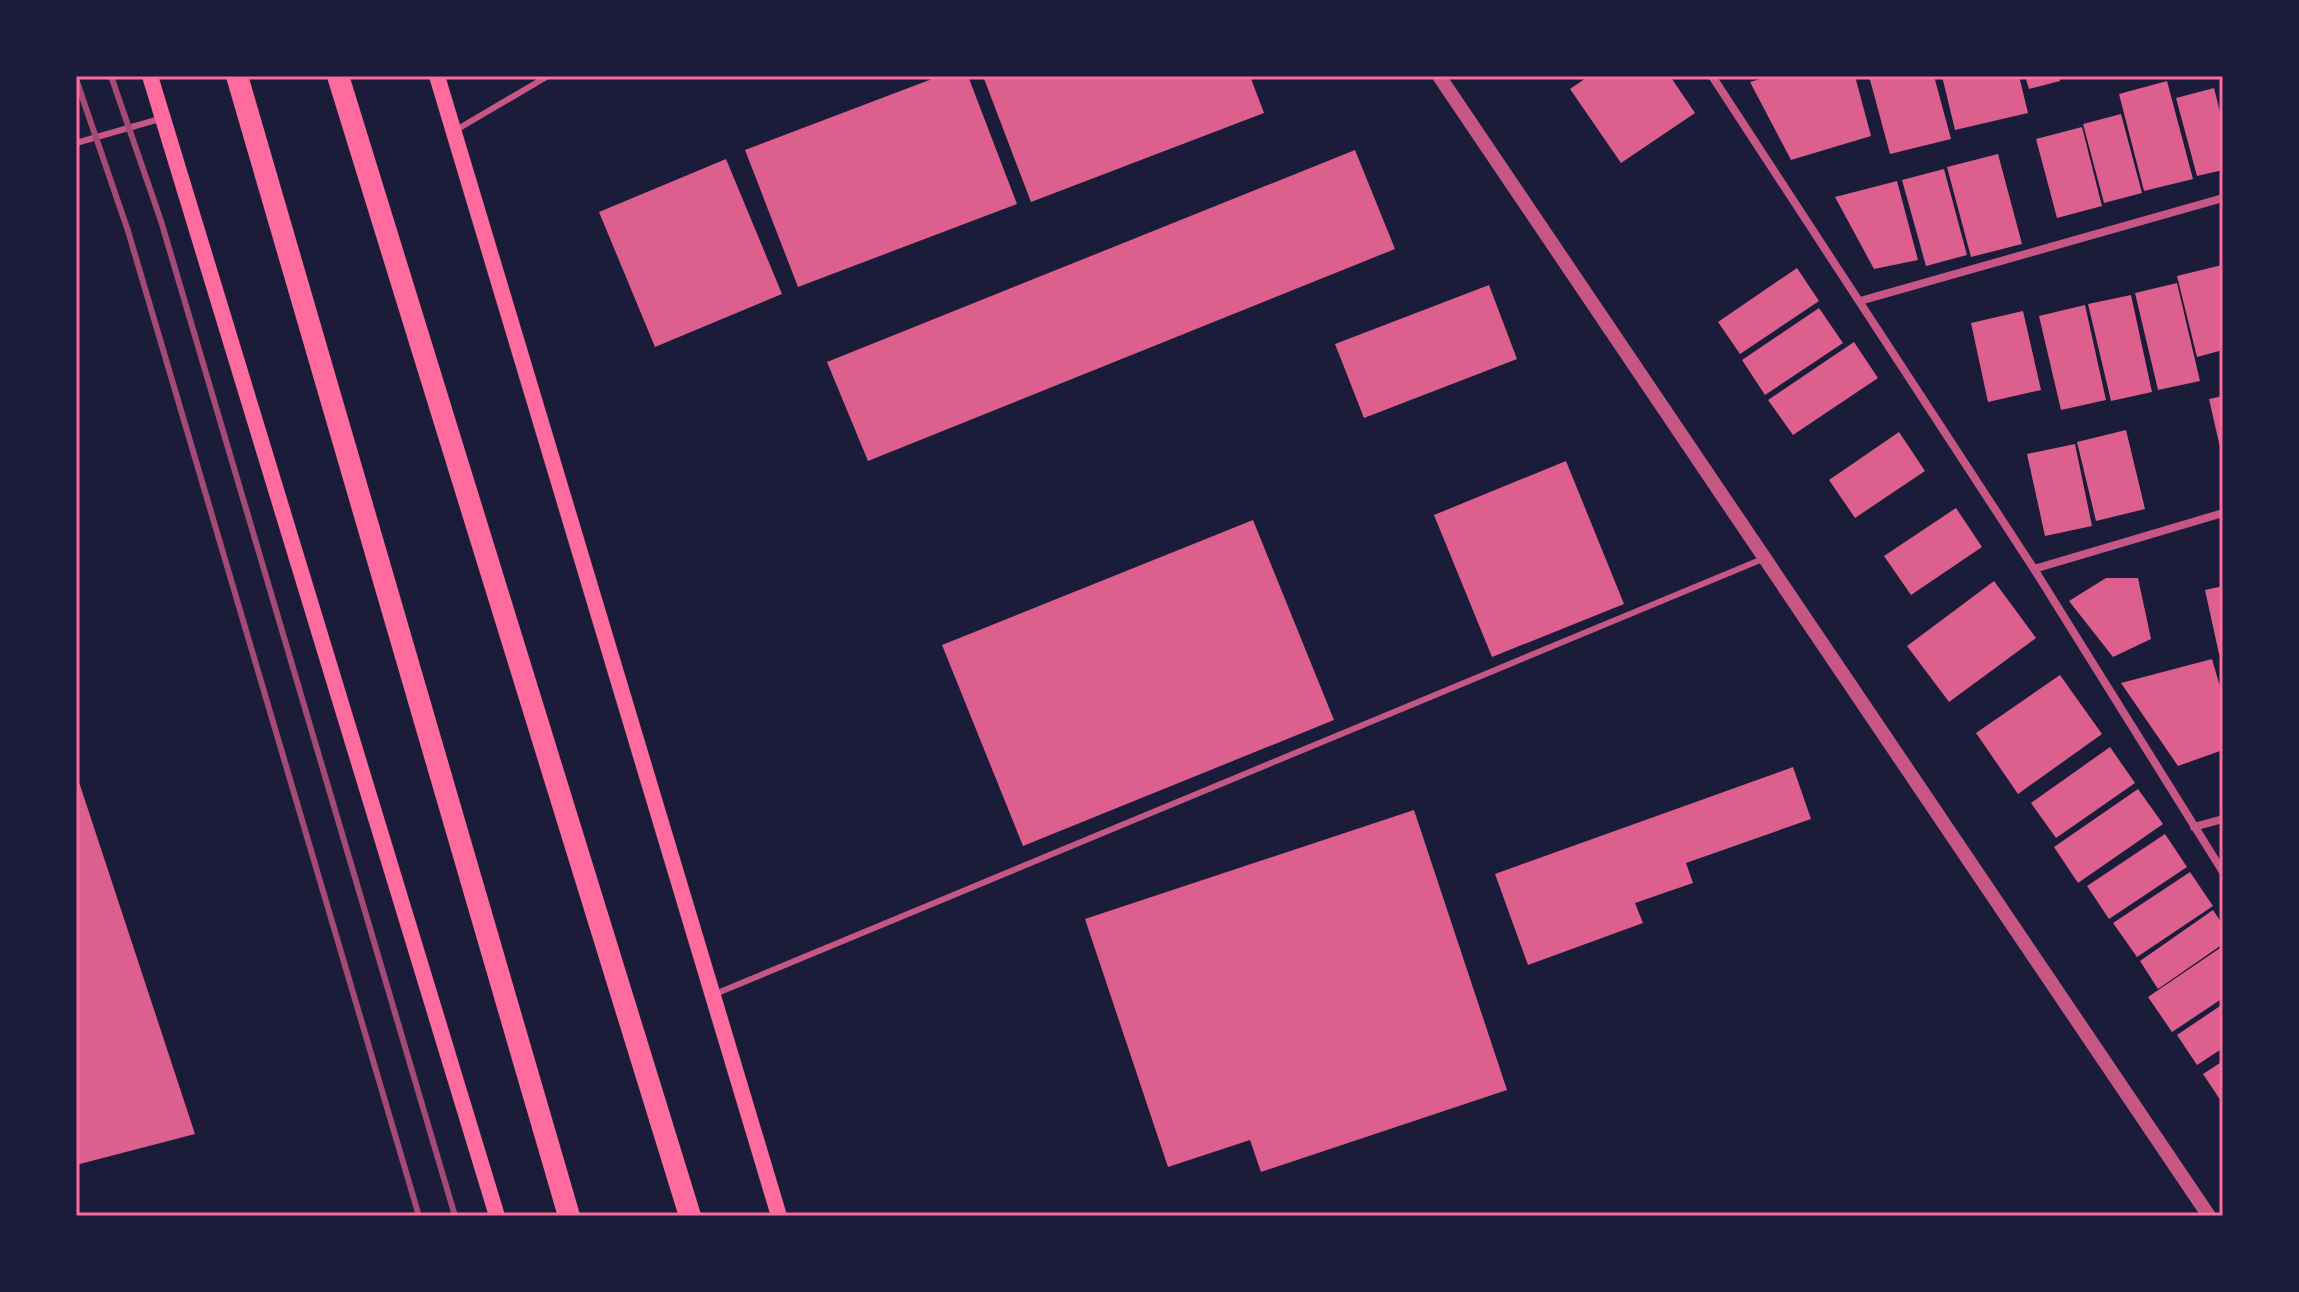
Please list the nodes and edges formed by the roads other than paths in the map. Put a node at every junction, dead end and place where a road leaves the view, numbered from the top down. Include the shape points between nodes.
1 (150, 76) edge
2 (237, 76) edge
3 (338, 76) edge
4 (437, 76) edge
5 (548, 76) edge
6 (1439, 76) edge
7 (1712, 76) edge
8 (163, 118) junction
9 (453, 131) junction
10 (76, 143) edge
11 (2223, 198) edge
12 (1860, 301) junction
13 (2223, 513) edge
14 (1766, 558) junction
15 (2034, 569) junction
16 (2223, 819) edge
17 (2194, 827) junction
18 (2223, 872) edge
19 (712, 995) junction
20 (497, 1216) edge
21 (569, 1216) edge
22 (690, 1216) edge
23 (779, 1216) edge
24 (2209, 1216) edge

1 - 8 main road
2 - 21 highway
3 - 22 highway
4 - 9 main road
5 - 9 lane
6 - 14 street
7 - 12 street
8 - 10 lane
8 - 20 main road
9 - 19 main road
11 - 12 street
12 - 15 street
13 - 15 street
14 - 19 lane
14 - 24 street
15 - 17 street
16 - 17 street
17 - 18 street
19 - 23 main road

